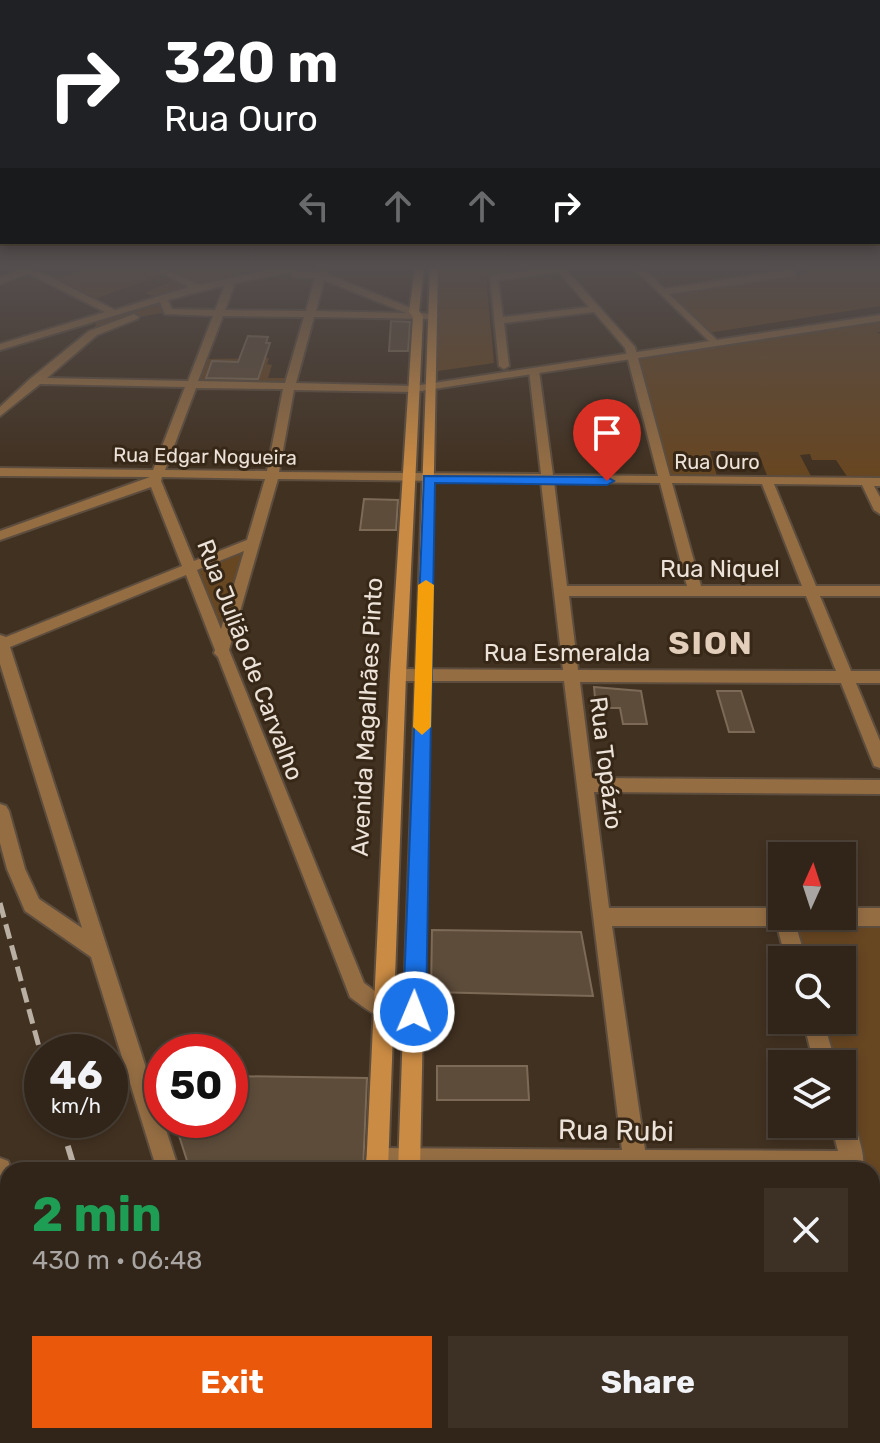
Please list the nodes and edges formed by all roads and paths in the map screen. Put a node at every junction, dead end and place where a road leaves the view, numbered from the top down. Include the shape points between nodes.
1 (38, 335) edge
2 (90, 335) edge
3 (210, 335) edge
4 (304, 335) edge
5 (424, 335) edge
6 (500, 335) edge
7 (618, 335) edge
8 (705, 335) edge
9 (740, 335) edge
10 (710, 340) junction
11 (0, 347) edge
12 (631, 351) junction
13 (504, 366) junction
14 (534, 371) junction
15 (34, 381) junction
16 (423, 382) junction
17 (191, 386) junction
18 (289, 388) junction
19 (0, 413) edge
20 (411, 440) junction
21 (430, 440) junction
22 (0, 472) edge
23 (272, 477) junction
24 (156, 478) junction
25 (409, 479) junction
26 (429, 479) junction
27 (549, 481) junction
28 (665, 482) junction
29 (767, 482) junction
30 (873, 482) edge
31 (880, 510) edge
32 (0, 536) edge
33 (252, 543) junction
34 (190, 568) junction
35 (561, 591) junction
36 (695, 591) junction
37 (811, 591) junction
38 (880, 591) edge
39 (2, 642) edge
40 (221, 654) junction
41 (398, 675) junction
42 (423, 676) junction
43 (846, 677) junction
44 (880, 677) edge
45 (571, 678) junction
46 (880, 761) edge
47 (585, 785) junction
48 (880, 787) edge
49 (0, 811) edge
50 (601, 917) junction
51 (856, 917) edge
52 (880, 917) edge
53 (768, 918) edge
54 (100, 952) junction
55 (384, 1010) junction
56 (414, 1012) junction
57 (846, 1138) edge
58 (635, 1160) junction
59 (166, 1162) edge
60 (377, 1162) edge
61 (409, 1162) edge
62 (522, 1162) edge
63 (663, 1162) edge
64 (853, 1162) edge

1 - 11 street
2 - 15 street
3 - 17 street
4 - 18 street
5 - 16 main road, Avenida Magalhães Pinto
6 - 13 street
7 - 12 street
8 - 10 street
9 - 10 street
10 - 12 street
12 - 13 street
12 - 14 street
12 - 28 street
13 - 16 street
14 - 16 street
14 - 27 street, Rua Topázio
15 - 17 street
15 - 19 street
16 - 18 street
16 - 20 main road, Avenida Magalhães Pinto
16 - 21 main road, Avenida Magalhães Pinto
17 - 18 street
17 - 24 street
18 - 23 street
20 - 21 main road
20 - 25 main road, Avenida Magalhães Pinto
21 - 26 main road, Avenida Magalhães Pinto
22 - 24 street, Rua Edgar Nogueira
23 - 24 street, Rua Edgar Nogueira
23 - 25 street, Rua Edgar Nogueira
23 - 33 street
24 - 32 street
24 - 34 street, Rua Julião de Carvalho
25 - 26 street, Rua Ouro
25 - 41 main road, Avenida Magalhães Pinto
26 - 27 street, Rua Ouro
26 - 42 main road, Avenida Magalhães Pinto
27 - 28 street, Rua Ouro
27 - 35 street, Rua Topázio
28 - 29 street, Rua Ouro
28 - 36 street
29 - 30 street, Rua Ouro
29 - 37 street
30 - 31 street
33 - 34 street
33 - 40 street
34 - 39 street
34 - 40 street, Rua Julião de Carvalho
35 - 36 street, Rua Niquel
35 - 45 street, Rua Topázio
36 - 37 street, Rua Niquel
37 - 38 street, Rua Niquel
37 - 43 street
39 - 54 street
40 - 55 street, Rua Julião de Carvalho via 357,990
41 - 42 street, Rua Esmeralda
41 - 55 main road, Avenida Magalhães Pinto
42 - 45 street, Rua Esmeralda
42 - 56 main road, Avenida Magalhães Pinto
43 - 44 street, Rua Esmeralda
43 - 45 street, Rua Esmeralda
43 - 46 street
45 - 47 street, Rua Topázio
47 - 48 street
47 - 50 street, Rua Topázio
49 - 54 street via 32,905
50 - 53 street
50 - 58 street, Rua Topázio
51 - 52 street
54 - 59 street
55 - 56 street
55 - 60 main road, Avenida Magalhães Pinto
56 - 61 main road, Avenida Magalhães Pinto
57 - 64 street, Rua Rubi
58 - 62 street, Rua Rubi
58 - 63 street, Rua Rubi

